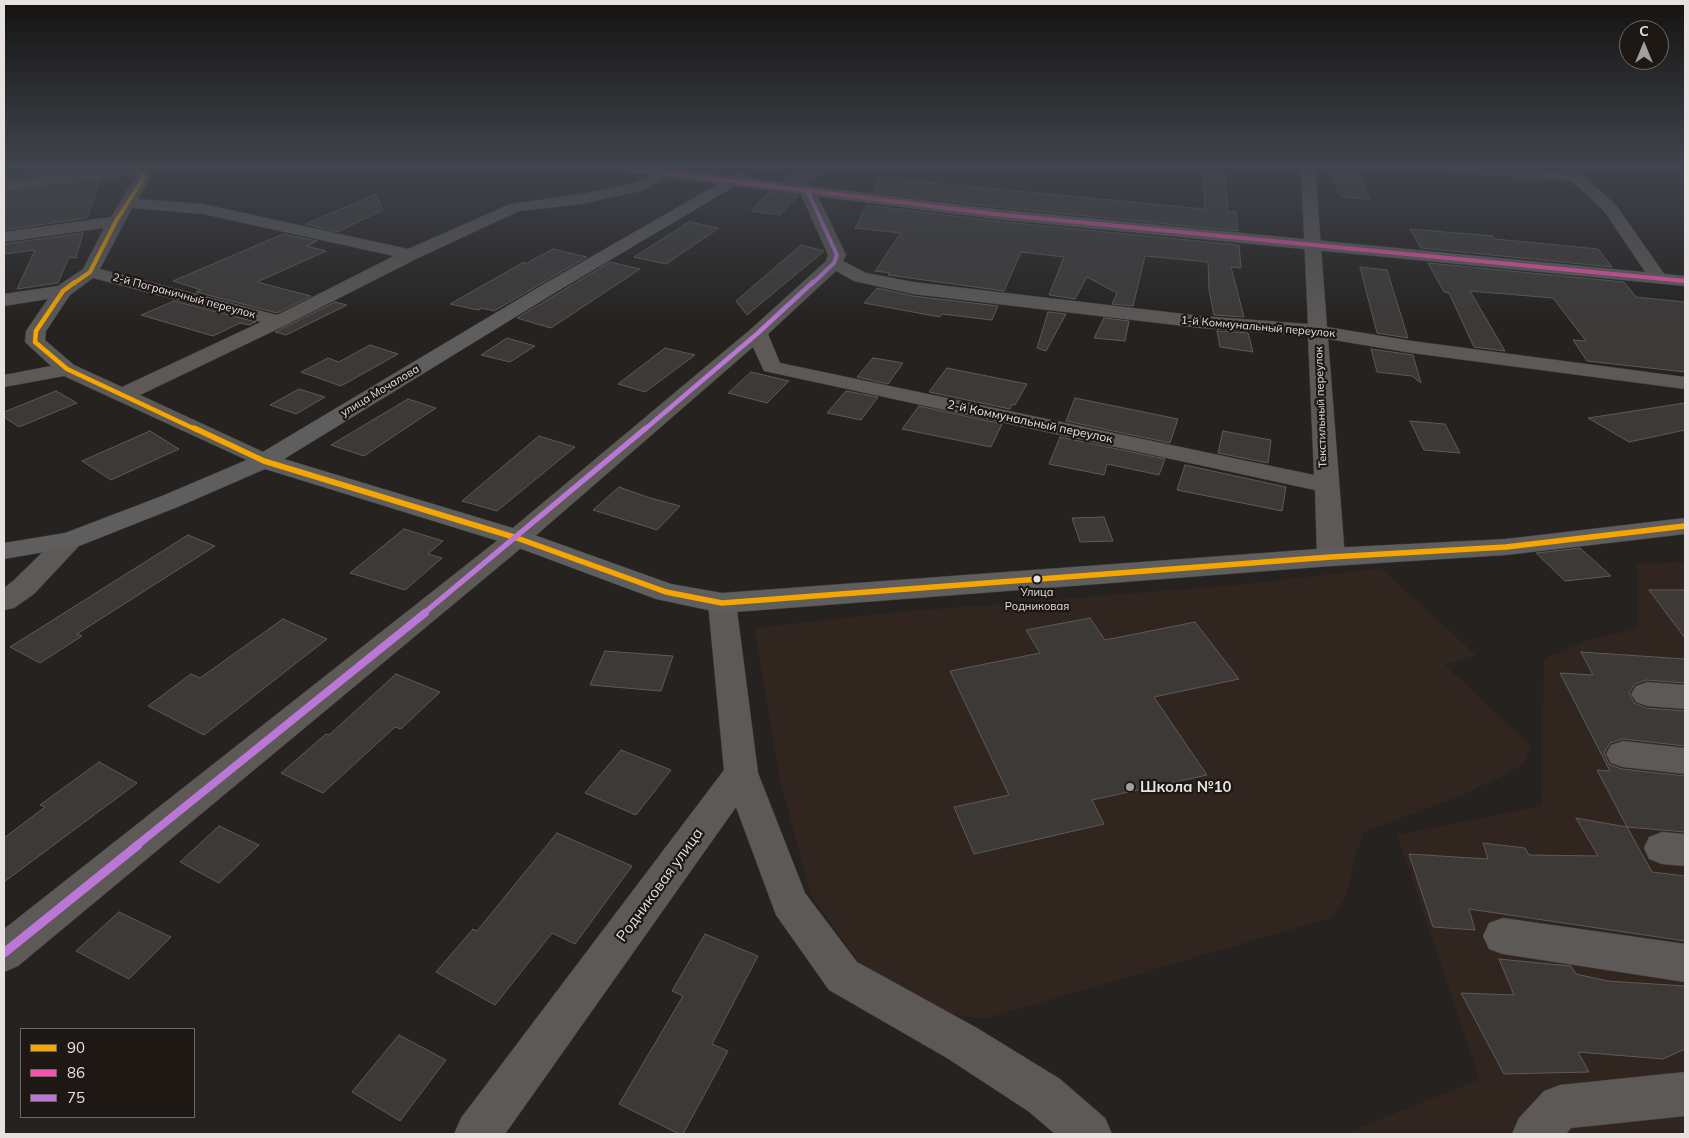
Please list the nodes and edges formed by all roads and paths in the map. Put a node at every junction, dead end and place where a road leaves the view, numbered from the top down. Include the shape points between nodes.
1 (252, 220) edge
2 (487, 220) edge
3 (668, 220) edge
4 (821, 220) edge
5 (1058, 220) edge
6 (1312, 220) edge
7 (1618, 220) edge
8 (116, 221) joint
9 (4, 237) edge
10 (1314, 245) junction
11 (410, 255) junction
12 (834, 263) junction
13 (90, 272) junction
14 (1658, 278) junction
15 (1685, 281) edge
16 (63, 291) junction
17 (4, 300) edge
18 (279, 321) junction
19 (1318, 330) junction
20 (758, 333) junction
21 (67, 369) junction
22 (4, 381) edge
23 (1685, 383) edge
24 (122, 394) junction
25 (264, 461) junction
26 (1325, 485) junction
27 (1685, 527) edge
28 (517, 538) junction
29 (70, 540) junction
30 (4, 551) edge
31 (1330, 557) junction
32 (4, 601) edge
33 (722, 603) junction
34 (1648, 694) dead end
35 (1685, 697) edge
36 (1623, 754) dead end
37 (1685, 761) edge
38 (741, 773) junction
39 (1504, 936) dead end
40 (4, 953) edge
41 (1685, 963) edge
42 (1685, 1094) edge
43 (477, 1134) edge
44 (1089, 1134) edge
45 (1535, 1134) edge

1 - 11 street
2 - 11 street
3 - 25 street, улица Мочалова
4 - 12 street via 838,255
5 - 10 street
6 - 10 street, Текстильный переулок
7 - 14 street
8 - 9 street
8 - 13 street
10 - 14 street
10 - 19 street, Текстильный переулок
11 - 18 street
12 - 19 street, 1-й Коммунальный переулок via 860,277 913,288 1201,322
12 - 20 street
13 - 16 street
13 - 18 street, 2-й Пограничный переулок
14 - 15 street
16 - 17 street
16 - 21 street via 36,331 35,342
18 - 24 street
19 - 23 street, 1-й Коммунальный переулок via 1412,348
19 - 26 street, Текстильный переулок
20 - 26 street, 2-й Коммунальный переулок via 771,367
20 - 28 street
21 - 22 street
21 - 24 street
24 - 25 street
25 - 28 street
25 - 29 street, улица Мочалова
26 - 31 street, Текстильный переулок
27 - 31 street via 1506,547
28 - 33 street via 666,592
28 - 40 street
29 - 30 street
29 - 32 street, улица Мочалова via 24,587
31 - 33 street
33 - 38 street
34 - 35 street
36 - 37 street
38 - 43 street, Родниковая улица
38 - 44 street via 790,903 843,976 962,1043 1044,1095
39 - 41 street
42 - 45 street via 1560,1107

